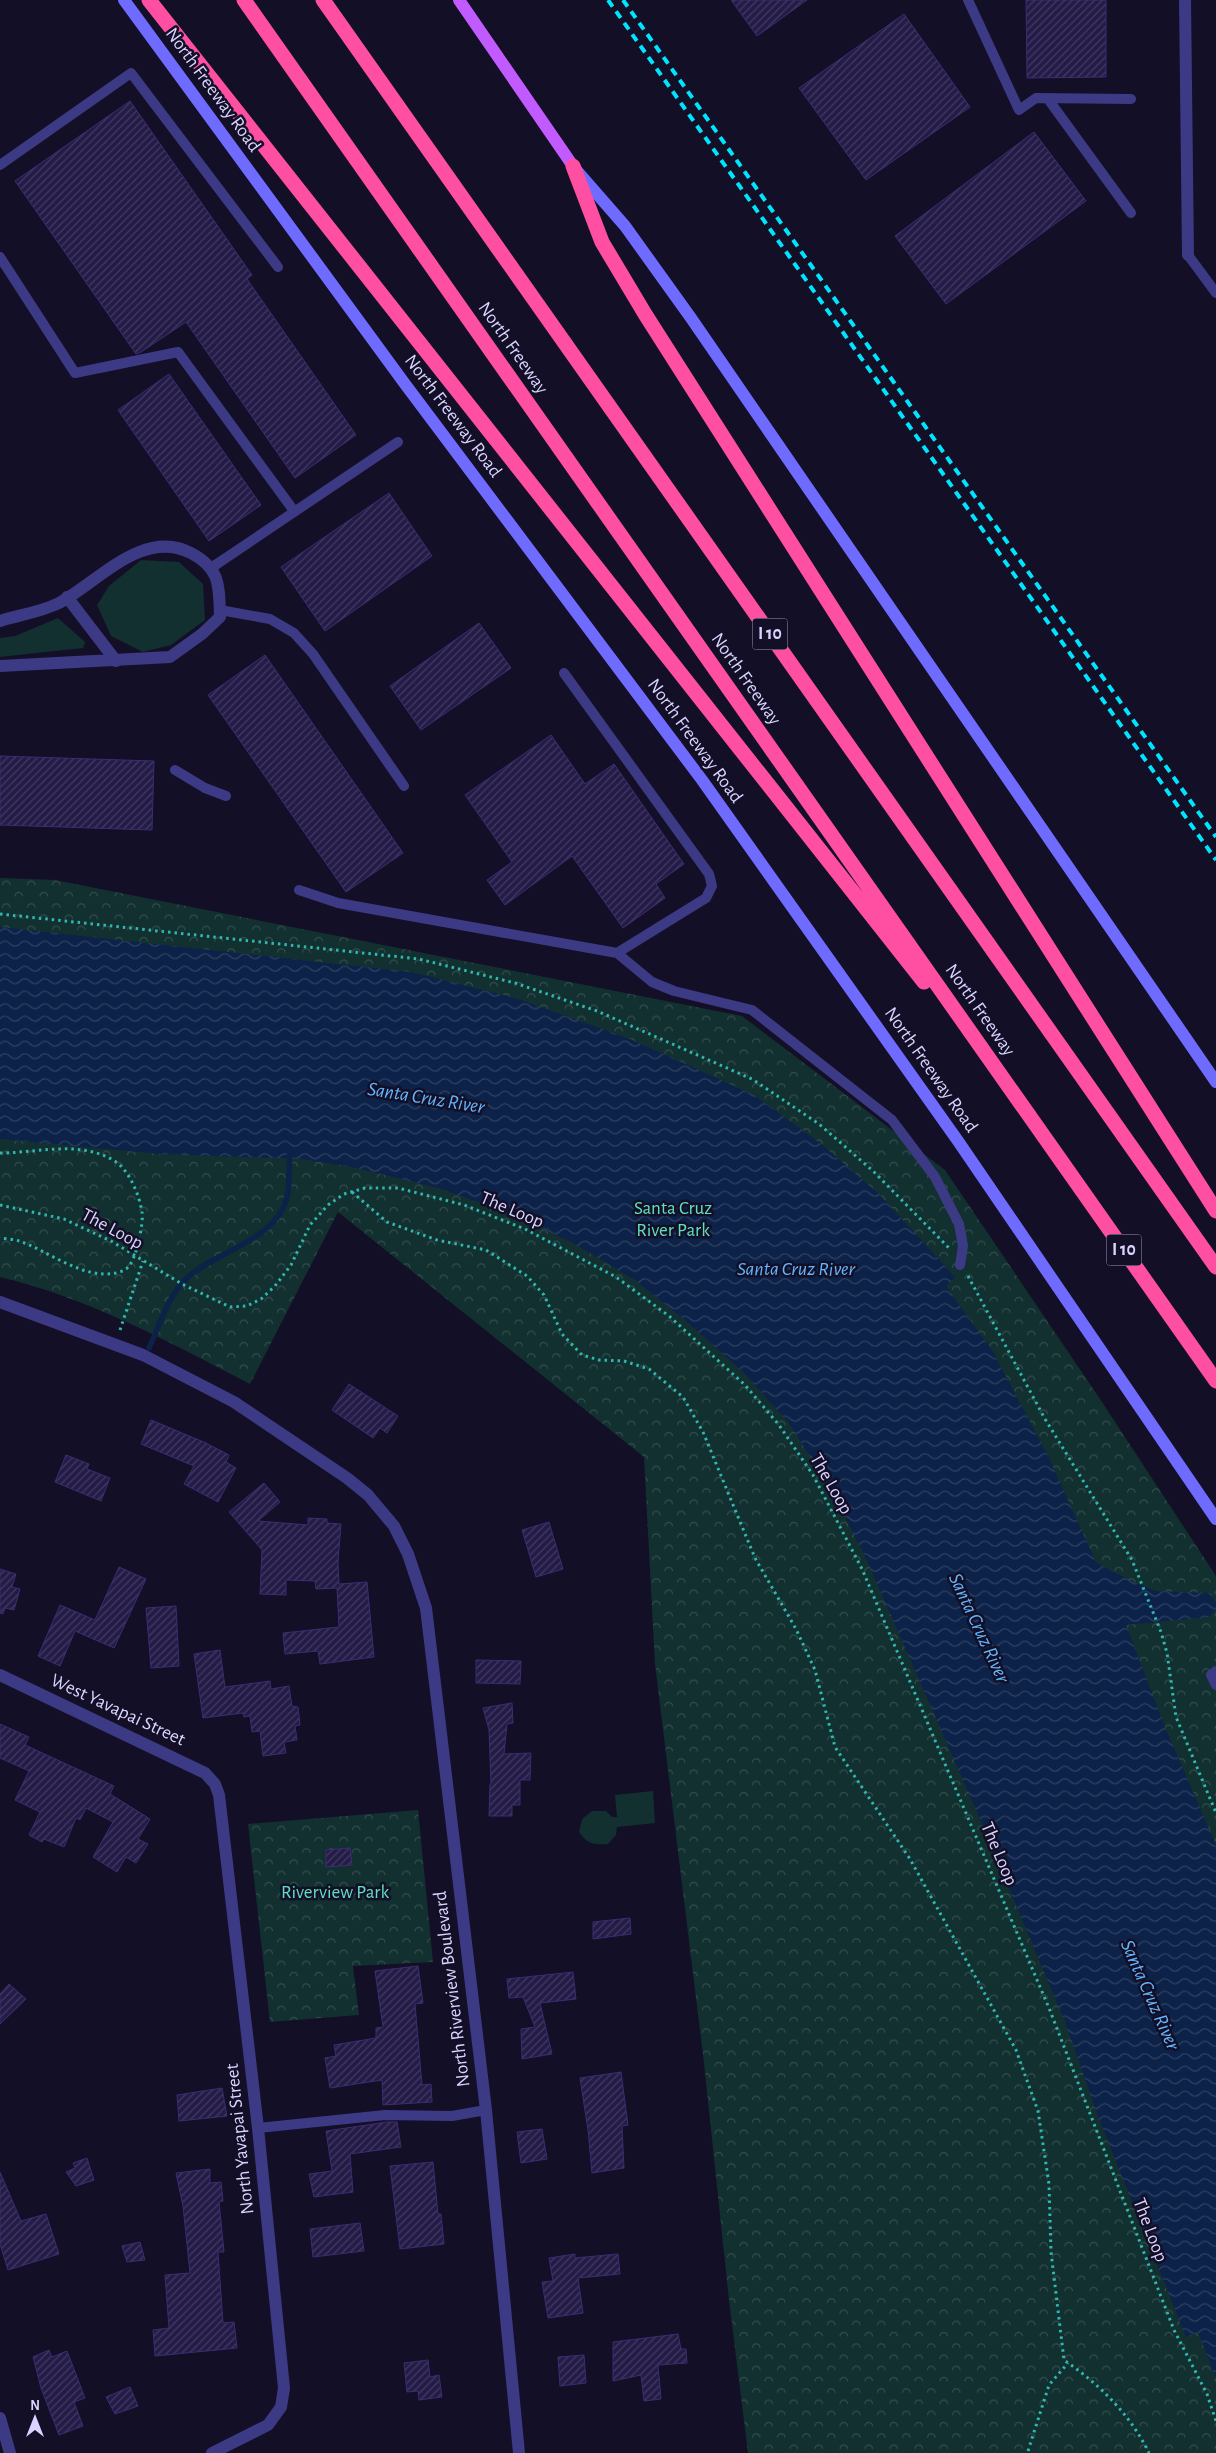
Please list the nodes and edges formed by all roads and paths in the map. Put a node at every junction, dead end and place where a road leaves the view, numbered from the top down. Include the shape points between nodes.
1 (124, 0) edge
2 (149, 0) edge
3 (244, 0) edge
4 (323, 0) edge
5 (459, 0) edge
6 (968, 0) edge
7 (1185, 0) edge
8 (1048, 99) junction
9 (1131, 99) dead end
10 (0, 165) edge
11 (573, 166) junction
12 (1131, 213) dead end
13 (1188, 254) joint
14 (0, 257) edge
15 (278, 267) dead end
16 (9, 271) junction
17 (0, 278) edge
18 (1216, 293) edge
19 (398, 442) dead end
20 (294, 511) junction
21 (211, 568) junction
22 (67, 598) junction
23 (220, 610) junction
24 (0, 621) edge
25 (116, 661) junction
26 (0, 666) edge
27 (564, 673) dead end
28 (175, 770) dead end
29 (404, 786) dead end
30 (226, 796) dead end
31 (299, 890) dead end
32 (0, 914) edge
33 (617, 953) junction
34 (1216, 1082) edge
35 (1032, 1119) junction
36 (0, 1153) edge
37 (352, 1192) junction
38 (0, 1204) edge
39 (1216, 1211) edge
40 (0, 1238) edge
41 (135, 1256) junction
42 (143, 1261) junction
43 (960, 1265) junction
44 (1216, 1267) edge
45 (0, 1302) edge
46 (116, 1345) junction
47 (1216, 1381) edge
48 (1216, 1519) edge
49 (1216, 1671) edge
50 (0, 1675) edge
51 (1216, 1685) edge
52 (216, 1784) joint
53 (1216, 1813) edge
54 (486, 2110) junction
55 (258, 2128) junction
56 (1068, 2363) junction
57 (0, 2418) edge
58 (1216, 2421) edge
59 (1028, 2451) dead end
60 (10, 2453) edge
61 (212, 2453) edge
62 (519, 2453) edge
63 (1149, 2453) edge

1 - 48 main road, North Freeway Road via 405,384 702,780 958,1141
2 - 35 highway
3 - 35 highway, North Freeway / I 10
4 - 44 highway, I 10
5 - 11 main road
6 - 8 lane via 1019,110 1036,98
7 - 13 street
8 - 9 lane
8 - 12 lane
10 - 15 lane via 132,73
11 - 34 main road via 625,226 691,318
11 - 39 highway via 602,242 645,314
13 - 18 lane
14 - 16 lane
16 - 17 lane
16 - 20 lane via 75,373 178,352
19 - 20 lane
20 - 21 lane
21 - 22 street via 206,561 184,550 157,546 122,560
21 - 23 street via 217,576
22 - 24 street via 58,604
22 - 25 street
23 - 25 street via 220,617 202,634 170,657
23 - 29 lane via 270,618 294,633 313,654
25 - 26 street
27 - 33 lane via 709,874 712,886 706,898
28 - 30 lane
31 - 33 lane via 338,903
32 - 43 path via 419,959 515,983 598,1011 752,1079 819,1124 873,1171 949,1248
33 - 43 lane via 652,982 752,1010 892,1120 935,1177 959,1224 964,1246
35 - 47 highway, North Freeway / I 10
36 - 41 path via 55,1148 90,1151 114,1160 132,1180 143,1213
37 - 42 path, The Loop via 328,1205 310,1225 291,1265 275,1286 261,1299 246,1306 230,1307
37 - 56 path via 387,1222 437,1240 486,1250 527,1276 544,1294 562,1334 582,1355 599,1360 624,1361 649,1369 683,1397 703,1432 755,1558 796,1629 815,1670 835,1747 910,1859 1016,2050 1038,2111 1049,2184 1052,2261 1064,2360
37 - 58 path, The Loop via 365,1188 398,1188 464,1205 525,1229 608,1273 669,1316 745,1385 779,1425 813,1476 862,1569 1049,2008 1174,2330 1207,2394
38 - 41 path, The Loop via 64,1219 112,1241
40 - 41 path via 18,1241 63,1264 114,1274 127,1269
41 - 42 path, The Loop
42 - 46 path
43 - 53 path via 975,1287 1045,1419 1132,1560 1162,1632 1176,1717
45 - 46 street, North Riverview Boulevard
46 - 54 street, North Riverview Boulevard via 143,1355 234,1402 347,1478 368,1495 394,1526 408,1554 426,1608
49 - 51 lane via 1211,1675
50 - 52 street, West Yavapai Street via 182,1760 205,1773
52 - 55 street, North Yavapai Street via 222,1809
54 - 55 lane via 452,2116 385,2115
54 - 62 street, North Riverview Boulevard
55 - 61 street, North Yavapai Street via 284,2388 281,2407 268,2425
56 - 59 path via 1049,2385
56 - 63 path via 1107,2393
57 - 60 street

